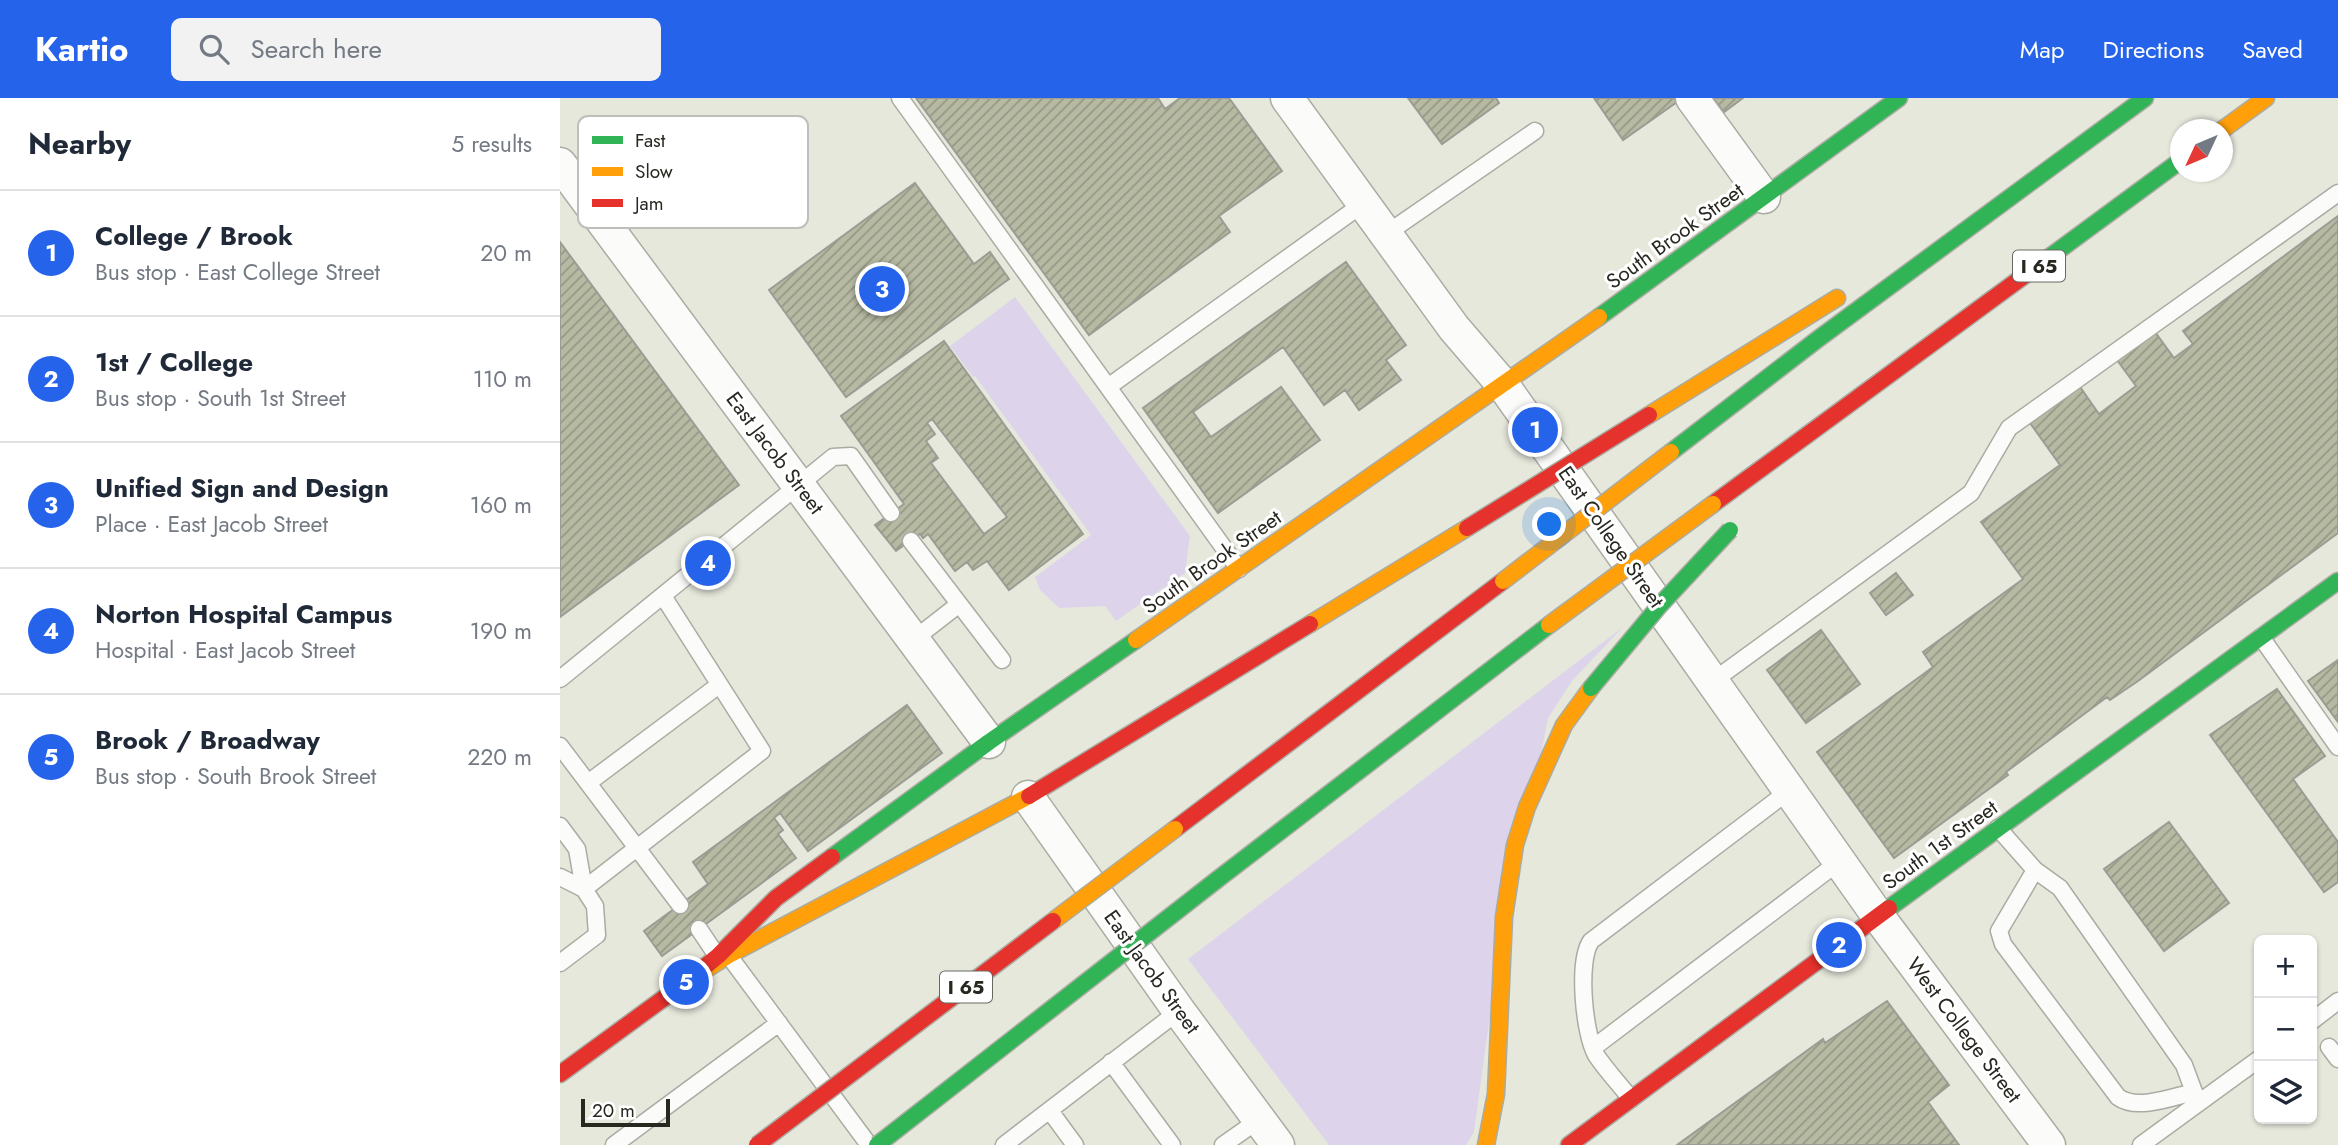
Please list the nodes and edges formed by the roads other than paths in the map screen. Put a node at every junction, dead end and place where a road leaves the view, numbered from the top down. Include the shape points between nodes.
1 (900, 98) edge
2 (1287, 98) edge
3 (1692, 98) edge
4 (1899, 98) edge
5 (2146, 98) edge
6 (2261, 102) edge
7 (2233, 122) edge
8 (1535, 131) dead end
9 (560, 164) edge
10 (2058, 164) junction
11 (2170, 169) edge
12 (578, 188) edge
13 (2338, 193) edge
14 (1764, 197) junction
15 (1364, 204) junction
16 (608, 228) edge
17 (1386, 234) junction
18 (1890, 266) dead end
19 (1854, 287) dead end
20 (1896, 370) junction
21 (1503, 385) junction
22 (1108, 387) junction
23 (1808, 454) dead end
24 (800, 486) junction
25 (891, 513) dead end
26 (1735, 525) dead end
27 (911, 541) dead end
28 (1239, 569) junction
29 (2338, 582) edge
30 (663, 596) junction
31 (958, 605) junction
32 (2261, 637) junction
33 (913, 639) junction
34 (1002, 660) dead end
35 (560, 679) edge
36 (1713, 681) junction
37 (719, 685) junction
38 (989, 742) junction
39 (560, 746) edge
40 (2338, 747) edge
41 (588, 783) junction
42 (1790, 790) junction
43 (1028, 797) junction
44 (560, 826) edge
45 (1998, 828) junction
46 (637, 848) junction
47 (1840, 861) junction
48 (2035, 870) junction
49 (560, 877) edge
50 (584, 889) junction
51 (680, 905) dead end
52 (1878, 915) junction
53 (699, 929) dead end
54 (723, 956) junction
55 (560, 963) edge
56 (2338, 1001) edge
57 (1179, 1011) junction
58 (2317, 1017) edge
59 (779, 1023) junction
60 (1593, 1048) junction
61 (2256, 1061) edge
62 (1111, 1062) junction
63 (560, 1074) edge
64 (2197, 1097) junction
65 (1631, 1099) junction
66 (1050, 1111) junction
67 (1260, 1119) junction
68 (614, 1145) edge
69 (757, 1145) edge
70 (869, 1145) edge
71 (877, 1145) edge
72 (1004, 1145) edge
73 (1074, 1145) edge
74 (1172, 1145) edge
75 (1223, 1145) edge
76 (1278, 1145) edge
77 (1486, 1145) edge
78 (1569, 1145) edge
79 (2049, 1145) edge
80 (2141, 1145) edge

1 - 22 lane
2 - 15 street, East College Street
3 - 14 street
4 - 14 main road, South Brook Street
5 - 10 main road, I 65
6 - 7 main road
8 - 17 lane
9 - 12 street, East Jacob Street
10 - 18 main road
10 - 69 main road, I 65, bridge via 1818,339
11 - 20 main road, I 65
13 - 36 lane via 2009,428 1971,493
14 - 21 main road, South Brook Street
15 - 17 street, East College Street
15 - 22 lane
16 - 24 street, East Jacob Street
17 - 21 street, East College Street via 1454,328
19 - 43 main road, bridge
20 - 23 main road
20 - 71 main road, I 65, bridge via 1549,625
21 - 28 main road, South Brook Street
21 - 36 street, East College Street
22 - 28 lane
24 - 25 lane via 833,457 851,456
24 - 30 lane
24 - 33 street, East Jacob Street
26 - 77 main road, bridge via 1591,688 1564,725 1527,807 1515,845 1504,917 1496,1094
27 - 31 lane
28 - 38 main road, South Brook Street
29 - 32 main road, South 1st Street
30 - 35 lane
30 - 37 lane
31 - 33 lane
31 - 34 lane
32 - 40 lane
32 - 45 main road, South 1st Street
33 - 38 street, East Jacob Street
36 - 42 street, East College Street
37 - 41 lane
37 - 46 lane via 762,751
38 - 54 main road, South Brook Street via 776,898
39 - 41 lane
41 - 46 lane
42 - 47 street, East College Street
42 - 60 lane via 1591,941 1586,948 1584,988
43 - 54 main road
43 - 57 street, East Jacob Street
44 - 50 lane via 577,849
45 - 48 lane
45 - 52 main road, South 1st Street
46 - 50 lane
46 - 51 lane
47 - 52 street, East College Street
47 - 60 lane
48 - 64 lane via 2060,888 2184,1065
48 - 64 lane via 1999,931 2003,944 2118,1097 2126,1103
49 - 50 lane
50 - 55 lane via 594,906 597,935
52 - 65 main road, South 1st Street
52 - 79 street, West College Street
53 - 54 lane
54 - 59 lane
54 - 63 main road
56 - 58 lane
57 - 62 lane
57 - 67 street, East Jacob Street
59 - 68 lane
59 - 70 lane
60 - 65 lane
61 - 64 lane
62 - 66 lane
62 - 74 lane
64 - 80 lane
65 - 78 main road, South 1st Street
66 - 72 lane
66 - 73 lane
67 - 75 lane
67 - 76 street, East Jacob Street

